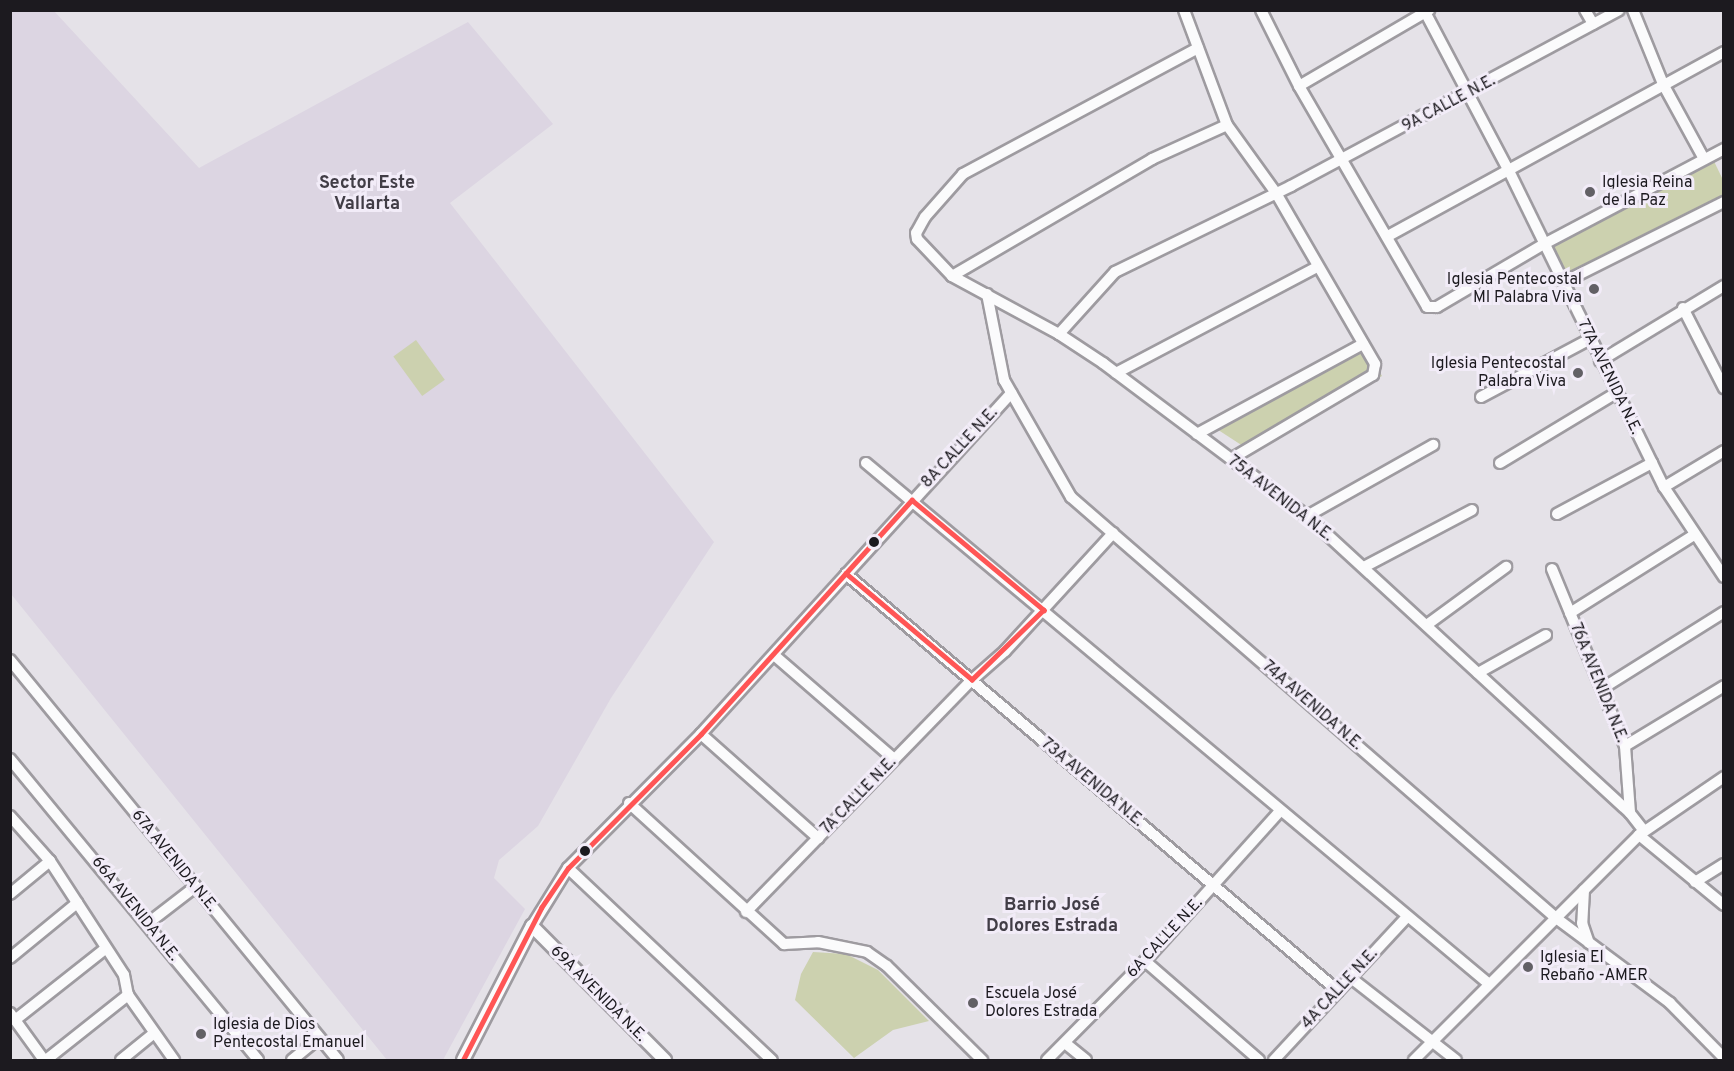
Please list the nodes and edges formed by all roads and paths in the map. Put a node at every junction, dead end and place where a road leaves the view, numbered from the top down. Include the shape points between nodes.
1 (1184, 10) edge
2 (1585, 10) edge
3 (1619, 10) edge
4 (1633, 10) edge
5 (1426, 11) edge
6 (1265, 12) edge
7 (1593, 24) junction
8 (1198, 48) junction
9 (1724, 52) edge
10 (1663, 84) junction
11 (1299, 86) junction
12 (1466, 95) junction
13 (1227, 124) junction
14 (1724, 149) edge
15 (1344, 159) junction
16 (1704, 159) junction
17 (1508, 169) junction
18 (1276, 194) junction
19 (1723, 202) edge
20 (1388, 236) junction
21 (1544, 244) junction
22 (1317, 267) junction
23 (952, 276) junction
24 (1564, 282) junction
25 (1724, 286) edge
26 (987, 294) junction
27 (1683, 308) junction
28 (1059, 334) junction
29 (1590, 339) junction
30 (1363, 344) junction
31 (1600, 362) junction
32 (1116, 373) junction
33 (1724, 388) edge
34 (1011, 393) junction
35 (1616, 393) junction
36 (1481, 397) dead end
37 (1197, 434) junction
38 (1433, 445) dead end
39 (1724, 451) edge
40 (1231, 459) junction
41 (866, 463) dead end
42 (1500, 463) dead end
43 (1652, 463) junction
44 (1664, 487) junction
45 (912, 500) junction
46 (1472, 510) dead end
47 (1557, 514) dead end
48 (1307, 516) junction
49 (1113, 533) junction
50 (1694, 535) junction
51 (1364, 567) junction
52 (1506, 567) dead end
53 (1552, 569) dead end
54 (846, 574) junction
55 (1724, 577) edge
56 (1044, 610) junction
57 (1724, 612) edge
58 (1570, 613) junction
59 (1428, 624) junction
60 (1546, 635) dead end
61 (774, 656) junction
62 (10, 660) edge
63 (1478, 673) junction
64 (972, 680) junction
65 (1724, 686) edge
66 (1603, 688) junction
67 (701, 734) junction
68 (1625, 746) junction
69 (10, 759) edge
70 (894, 759) junction
71 (1724, 777) edge
72 (629, 803) junction
73 (1627, 811) junction
74 (1279, 812) junction
75 (13, 823) edge
76 (1642, 833) junction
77 (818, 838) junction
78 (50, 861) junction
79 (1724, 864) edge
80 (568, 868) junction
81 (1695, 882) junction
82 (1212, 886) junction
83 (195, 887) junction
84 (1585, 889) junction
85 (10, 894) edge
86 (77, 903) junction
87 (1724, 905) edge
88 (746, 912) junction
89 (1407, 917) junction
90 (1556, 918) junction
91 (147, 924) junction
92 (532, 926) junction
93 (1589, 943) junction
94 (105, 949) junction
95 (10, 958) edge
96 (1144, 962) junction
97 (1351, 978) junction
98 (1489, 984) junction
99 (1338, 991) junction
100 (128, 995) junction
101 (13, 1016) edge
102 (153, 1034) junction
103 (319, 1038) junction
104 (1433, 1040) junction
105 (1065, 1043) junction
106 (1724, 1058) edge
107 (45, 1060) edge
108 (121, 1060) edge
109 (174, 1060) edge
110 (258, 1060) edge
111 (292, 1060) edge
112 (338, 1060) edge
113 (463, 1060) edge
114 (665, 1060) edge
115 (772, 1060) edge
116 (982, 1060) edge
117 (1047, 1060) edge
118 (1086, 1060) edge
119 (1259, 1060) edge
120 (1274, 1060) edge
121 (1414, 1060) edge
122 (1456, 1060) edge

1 - 8 street
2 - 7 street
3 - 7 street, 9A CALLE N.E.
4 - 10 street
5 - 11 street
5 - 12 street, 77A AVENIDA N.E.
6 - 11 street
7 - 12 street, 9A CALLE N.E.
8 - 13 street
8 - 23 street, 75A AVENIDA N.E. via 963,174 942,195 916,232 923,248
9 - 10 street
10 - 16 street
10 - 17 street
11 - 15 street
12 - 15 street, 9A CALLE N.E.
12 - 17 street, 77A AVENIDA N.E.
13 - 18 street
13 - 23 street via 1152,159
14 - 16 street
15 - 18 street, 9A CALLE N.E.
15 - 20 street
16 - 21 street
17 - 20 street
17 - 21 street, 77A AVENIDA N.E.
18 - 22 street
18 - 28 street, 9A CALLE N.E. via 1115,272
19 - 24 street
20 - 21 street via 1427,308 1437,307
21 - 24 street, 77A AVENIDA N.E.
22 - 30 street
22 - 32 street
23 - 26 street, 75A AVENIDA N.E.
24 - 29 street, 77A AVENIDA N.E.
25 - 27 street
26 - 28 street, 75A AVENIDA N.E.
26 - 34 street, 74A AVENIDA N.E. via 1004,380
27 - 31 street
27 - 33 street
28 - 32 street, 75A AVENIDA N.E.
29 - 31 street, 77A AVENIDA N.E.
29 - 36 street
30 - 37 street
30 - 40 street via 1375,364 1373,375
31 - 35 street, 77A AVENIDA N.E.
32 - 37 street, 75A AVENIDA N.E.
34 - 45 street, 8A CALLE N.E.
34 - 49 street, 74A AVENIDA N.E. via 1071,496
35 - 42 street
35 - 43 street, 77A AVENIDA N.E.
37 - 40 street, 75A AVENIDA N.E.
38 - 48 street
39 - 44 street
40 - 48 street, 75A AVENIDA N.E.
41 - 45 street
43 - 44 street, 77A AVENIDA N.E.
43 - 47 street
44 - 50 street, 77A AVENIDA N.E.
45 - 54 street, 8A CALLE N.E.
45 - 56 street
46 - 51 street
48 - 51 street, 75A AVENIDA N.E.
49 - 56 street
49 - 90 street, 74A AVENIDA N.E.
50 - 55 street, 77A AVENIDA N.E.
50 - 58 street
51 - 59 street, 75A AVENIDA N.E.
52 - 59 street
53 - 58 street, 76A AVENIDA N.E.
54 - 61 street, 8A CALLE N.E.
54 - 64 street, 73A AVENIDA N.E.
56 - 64 street
56 - 74 street
57 - 66 street
58 - 66 street, 76A AVENIDA N.E.
59 - 63 street, 75A AVENIDA N.E.
60 - 63 street
61 - 67 street, 8A CALLE N.E.
61 - 70 street
62 - 83 street, 67A AVENIDA N.E.
63 - 73 street, 75A AVENIDA N.E.
64 - 70 street, 7A CALLE N.E.
64 - 82 street, 73A AVENIDA N.E.
65 - 68 street
66 - 68 street, 76A AVENIDA N.E.
67 - 72 street, 8A CALLE N.E.
67 - 77 street
68 - 73 street, 76A AVENIDA N.E.
69 - 91 street, 66A AVENIDA N.E.
70 - 77 street, 7A CALLE N.E.
71 - 76 street
72 - 80 street, 8A CALLE N.E.
72 - 88 street
73 - 76 street
74 - 82 street, 6A CALLE N.E.
74 - 89 street
75 - 78 street
76 - 81 street
76 - 84 street
77 - 88 street, 7A CALLE N.E.
78 - 85 street
78 - 86 street
79 - 81 street
80 - 92 street, 8A CALLE N.E.
80 - 115 street
81 - 87 street
82 - 96 street, 6A CALLE N.E.
82 - 99 street, 73A AVENIDA N.E.
83 - 91 street
83 - 103 street, 67A AVENIDA N.E.
84 - 90 street
84 - 93 street via 1582,924
86 - 94 street
86 - 95 street
88 - 116 street via 784,944 818,942 867,952 887,966
89 - 97 street, 4A CALLE N.E.
89 - 98 street
90 - 93 street, 74A AVENIDA N.E.
90 - 98 street
91 - 110 street, 66A AVENIDA N.E.
92 - 113 street, 8A CALLE N.E.
92 - 114 street, 69A AVENIDA N.E.
93 - 106 street, 74A AVENIDA N.E. via 1670,1003
94 - 100 street via 124,975
94 - 101 street
96 - 105 street, 6A CALLE N.E.
96 - 119 street
97 - 99 street, 4A CALLE N.E.
97 - 104 street
98 - 104 street
99 - 120 street, 4A CALLE N.E.
100 - 102 street
100 - 107 street
101 - 107 street
102 - 108 street
102 - 109 street
103 - 111 street
103 - 112 street, 67A AVENIDA N.E.
104 - 121 street
104 - 122 street
105 - 117 street, 6A CALLE N.E.
105 - 118 street

